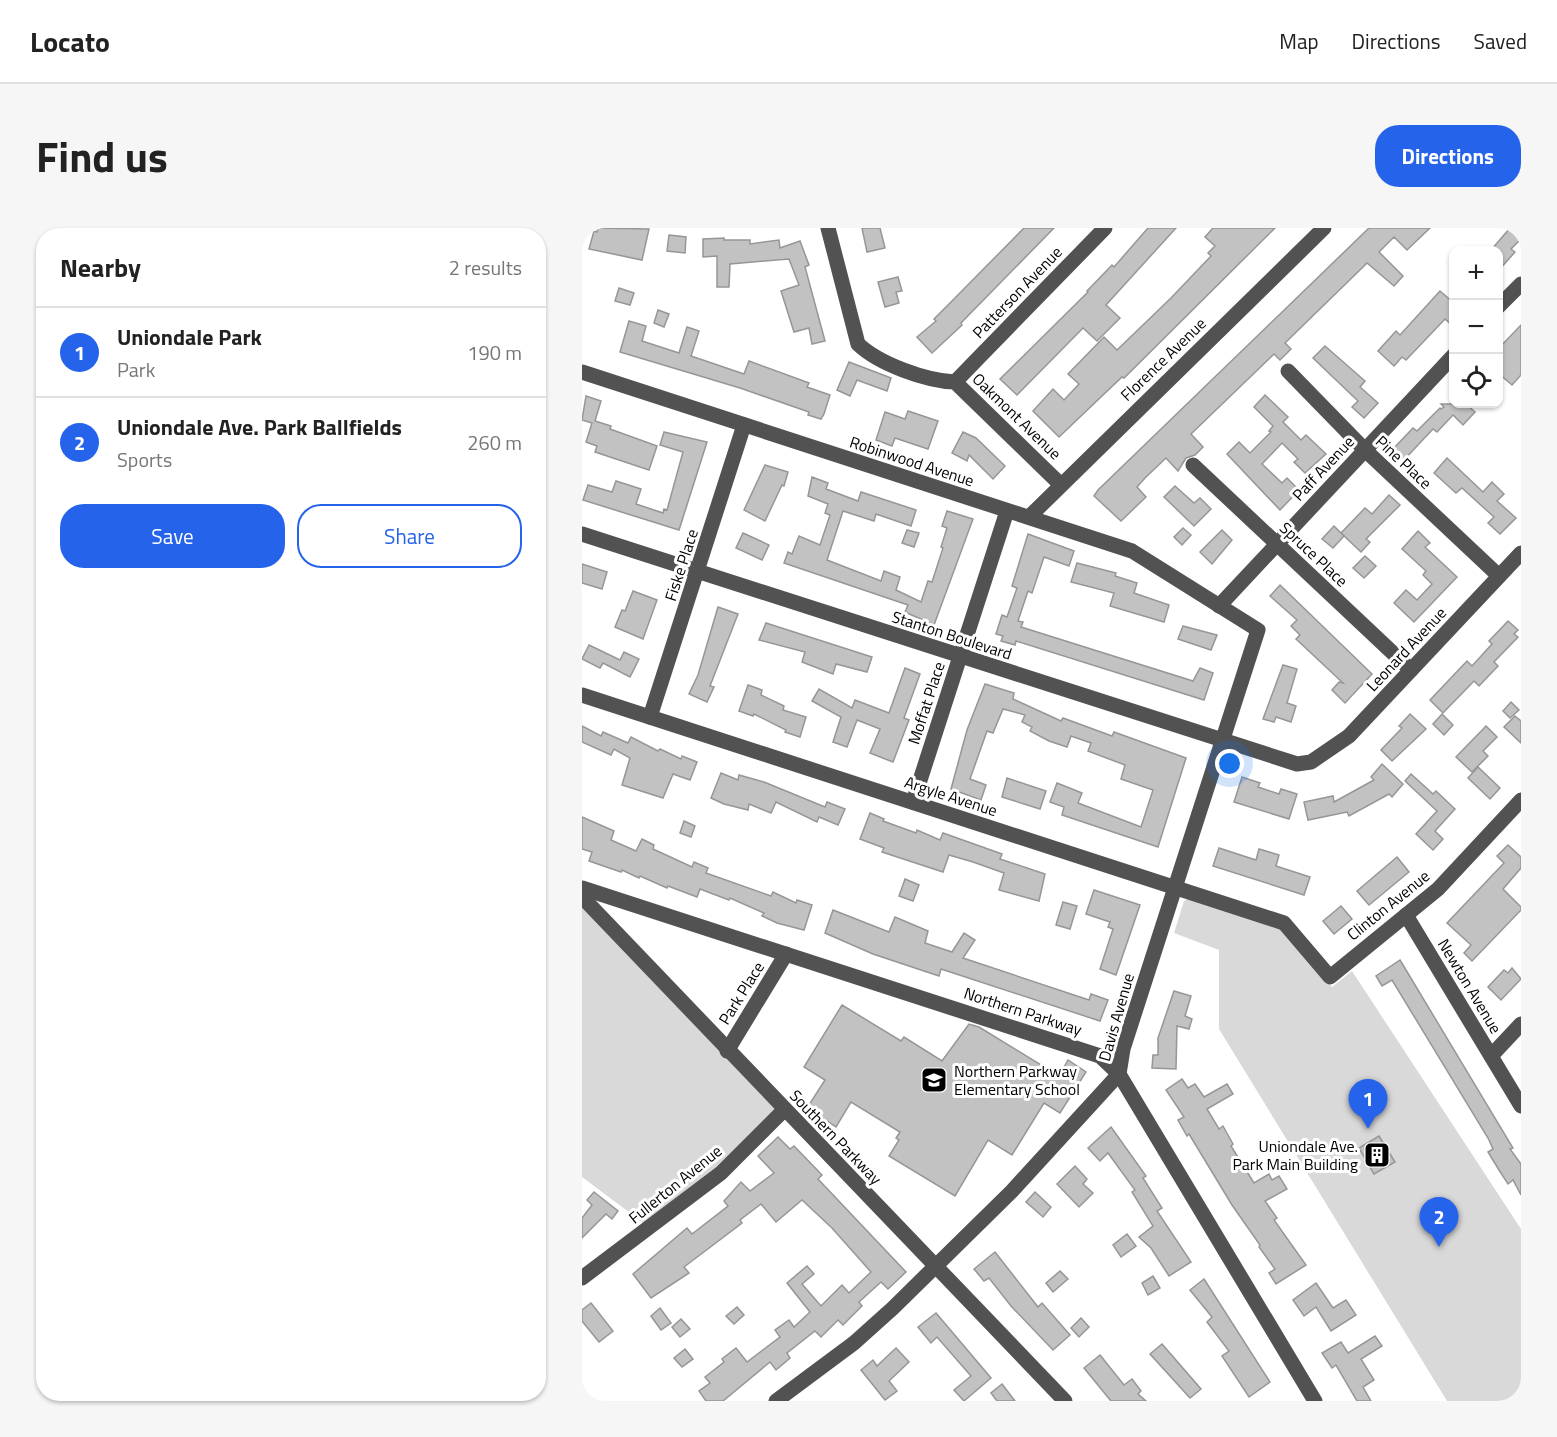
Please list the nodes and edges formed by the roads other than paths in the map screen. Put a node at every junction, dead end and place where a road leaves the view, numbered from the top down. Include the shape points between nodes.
1 (828, 228) edge
2 (1105, 228) edge
3 (1324, 228) edge
4 (1521, 284) edge
5 (1503, 303) edge
6 (1449, 360) edge
7 (1288, 371) dead end
8 (582, 372) edge
9 (955, 382) junction
10 (744, 425) junction
11 (1365, 450) junction
12 (1193, 465) dead end
13 (1060, 484) junction
14 (1007, 511) junction
15 (1029, 517) junction
16 (582, 534) edge
17 (1277, 544) junction
18 (1521, 553) edge
19 (698, 571) junction
20 (1499, 576) junction
21 (1219, 606) junction
22 (960, 656) junction
23 (1411, 670) junction
24 (582, 695) edge
25 (650, 717) junction
26 (1223, 741) junction
27 (1311, 762) joint
28 (1521, 800) edge
29 (913, 802) junction
30 (1175, 887) junction
31 (582, 888) edge
32 (582, 897) edge
33 (1406, 915) junction
34 (1301, 943) joint
35 (786, 954) junction
36 (1521, 1024) edge
37 (727, 1051) junction
38 (1491, 1056) junction
39 (1119, 1074) junction
40 (1521, 1106) edge
41 (784, 1110) junction
42 (936, 1266) junction
43 (582, 1278) edge
44 (776, 1401) edge
45 (1065, 1401) edge
46 (1315, 1401) edge

1 - 9 street, Oakmont Avenue via 858,344 869,355 935,381
2 - 9 street, Patterson Avenue
3 - 13 street, Florence Avenue
4 - 5 street
6 - 11 street, Paff Avenue
7 - 11 street, Pine Place
8 - 10 street, Robinwood Avenue
9 - 13 street, Oakmont Avenue
10 - 14 street, Robinwood Avenue
10 - 19 street, Fiske Place
11 - 17 street, Paff Avenue
11 - 20 street, Pine Place
12 - 17 street, Spruce Place
13 - 15 street, Florence Avenue
14 - 15 street, Robinwood Avenue
14 - 22 street, Moffat Place
15 - 21 street, Robinwood Avenue via 1132,551
16 - 19 street, Stanton Boulevard
17 - 21 street, Paff Avenue
17 - 23 street, Spruce Place
18 - 20 street, Leonard Avenue
19 - 22 street, Stanton Boulevard
19 - 25 street, Fiske Place
20 - 23 street, Leonard Avenue
21 - 26 street, Davis Avenue via 1258,630
22 - 26 street, Stanton Boulevard
22 - 29 street, Moffat Place
23 - 27 street, Leonard Avenue via 1349,736
24 - 25 street, Argyle Avenue
25 - 29 street, Argyle Avenue
26 - 27 street, Stanton Boulevard via 1290,763
26 - 30 street, Davis Avenue
28 - 33 street, Clinton Avenue via 1438,889
29 - 30 street, Argyle Avenue
30 - 34 street, Argyle Avenue via 1284,923
30 - 39 street, Davis Avenue via 1123,1049
31 - 35 street, Northern Parkway
32 - 37 street, Southern Parkway
33 - 34 street, Clinton Avenue via 1330,977
33 - 38 street, Newton Avenue
35 - 37 street, Park Place
35 - 39 street, Northern Parkway via 1085,1050 1100,1056
36 - 38 street
37 - 41 street, Southern Parkway
38 - 40 street, Newton Avenue
39 - 42 street, Davis Avenue via 1012,1191
39 - 46 street, Northern Parkway
41 - 42 street, Southern Parkway
41 - 43 street, Fullerton Avenue via 721,1173
42 - 44 street, Davis Avenue via 854,1343
42 - 45 street, Southern Parkway

